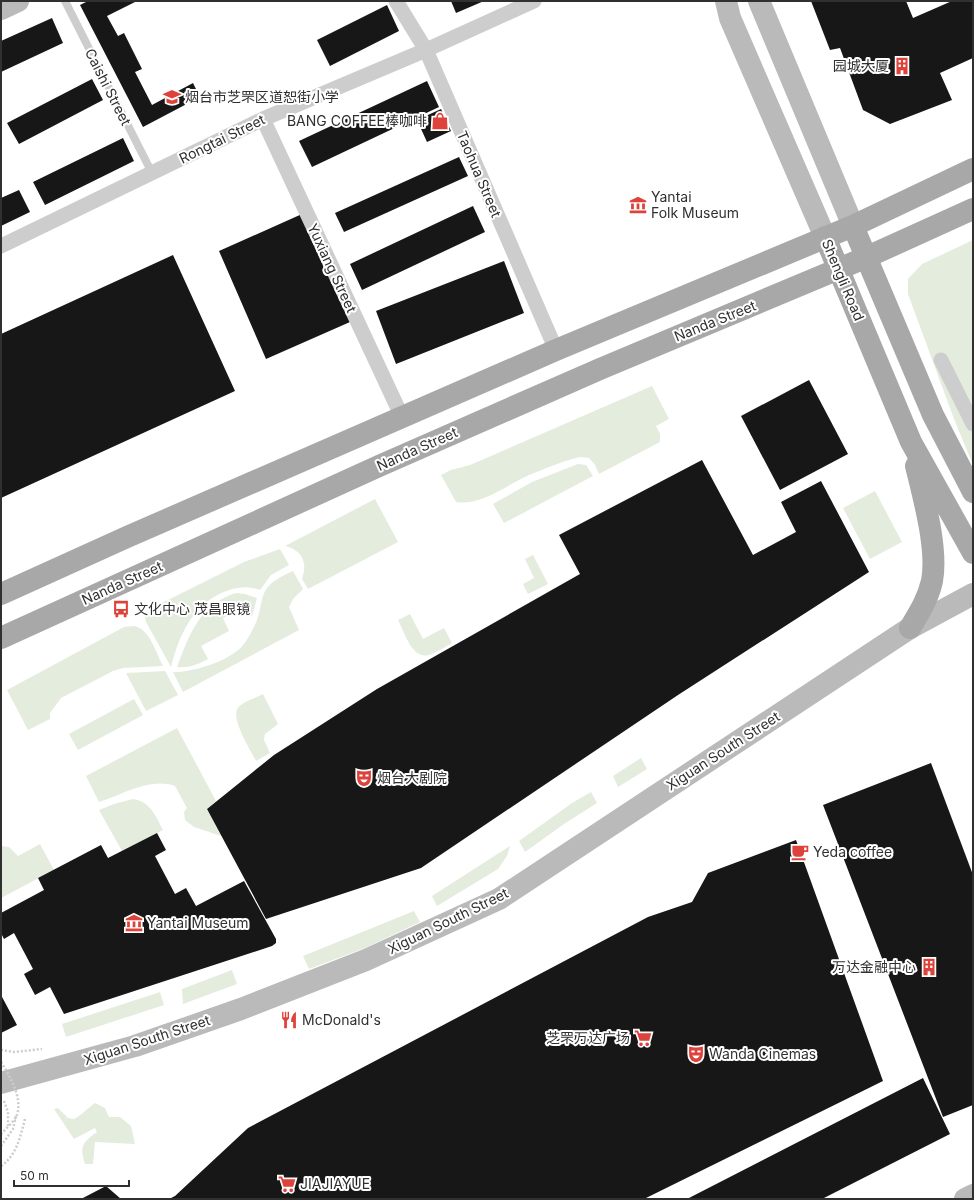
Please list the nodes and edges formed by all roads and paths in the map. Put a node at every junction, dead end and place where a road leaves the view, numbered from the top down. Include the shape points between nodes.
1 (18, 1) edge
2 (65, 1) edge
3 (396, 1) edge
4 (534, 1) edge
5 (726, 1) edge
6 (759, 1) edge
7 (1, 9) edge
8 (426, 50) junction
9 (263, 119) junction
10 (973, 169) edge
11 (152, 173) junction
12 (973, 209) edge
13 (853, 226) junction
14 (825, 237) junction
15 (1, 246) edge
16 (867, 257) junction
17 (838, 270) junction
18 (556, 350) junction
19 (941, 360) dead end
20 (402, 417) junction
21 (972, 421) edge
22 (911, 442) junction
23 (973, 492) edge
24 (973, 554) edge
25 (1, 594) edge
26 (973, 594) edge
27 (910, 628) junction
28 (1, 638) edge
29 (42, 1049) dead end
30 (1, 1050) edge
31 (1, 1062) edge
32 (1, 1083) edge
33 (1, 1096) edge
34 (16, 1116) junction
35 (25, 1119) dead end
36 (8, 1126) junction
37 (1, 1134) edge
38 (1, 1146) edge
39 (1, 1166) edge
40 (973, 1195) edge
41 (965, 1199) edge

1 - 7 street
2 - 11 lane, Caishi Street
3 - 8 street, Taohua Street
4 - 8 street, Rongtai Street
5 - 14 street, Shengli Road via 730,18
6 - 13 street
8 - 9 street, Rongtai Street
8 - 18 street, Taohua Street
9 - 11 street, Rongtai Street
9 - 20 street, Yuxiang Street
10 - 13 main road
11 - 15 street, Rongtai Street
12 - 16 main road
13 - 14 main road
13 - 16 main road
14 - 17 main road, Shengli Road
14 - 18 main road
16 - 17 main road, Nanda Street
16 - 23 main road via 933,415
17 - 22 main road, Shengli Road
17 - 28 main road, Nanda Street via 600,369 422,447
18 - 20 main road
19 - 21 street
20 - 25 main road
22 - 24 main road, Shengli Road
22 - 27 main road via 925,504 932,558 932,580 928,596
26 - 27 street, Xiguan South Street
27 - 32 street, Xiguan South Street via 499,899 366,960 241,1009 135,1046
29 - 30 path via 14,1052
31 - 34 path, bridge via 9,1074 18,1101
33 - 36 path via 8,1112
34 - 36 path, bridge
34 - 38 path via 13,1129
35 - 39 path via 16,1150
36 - 37 path, bridge
40 - 41 street

